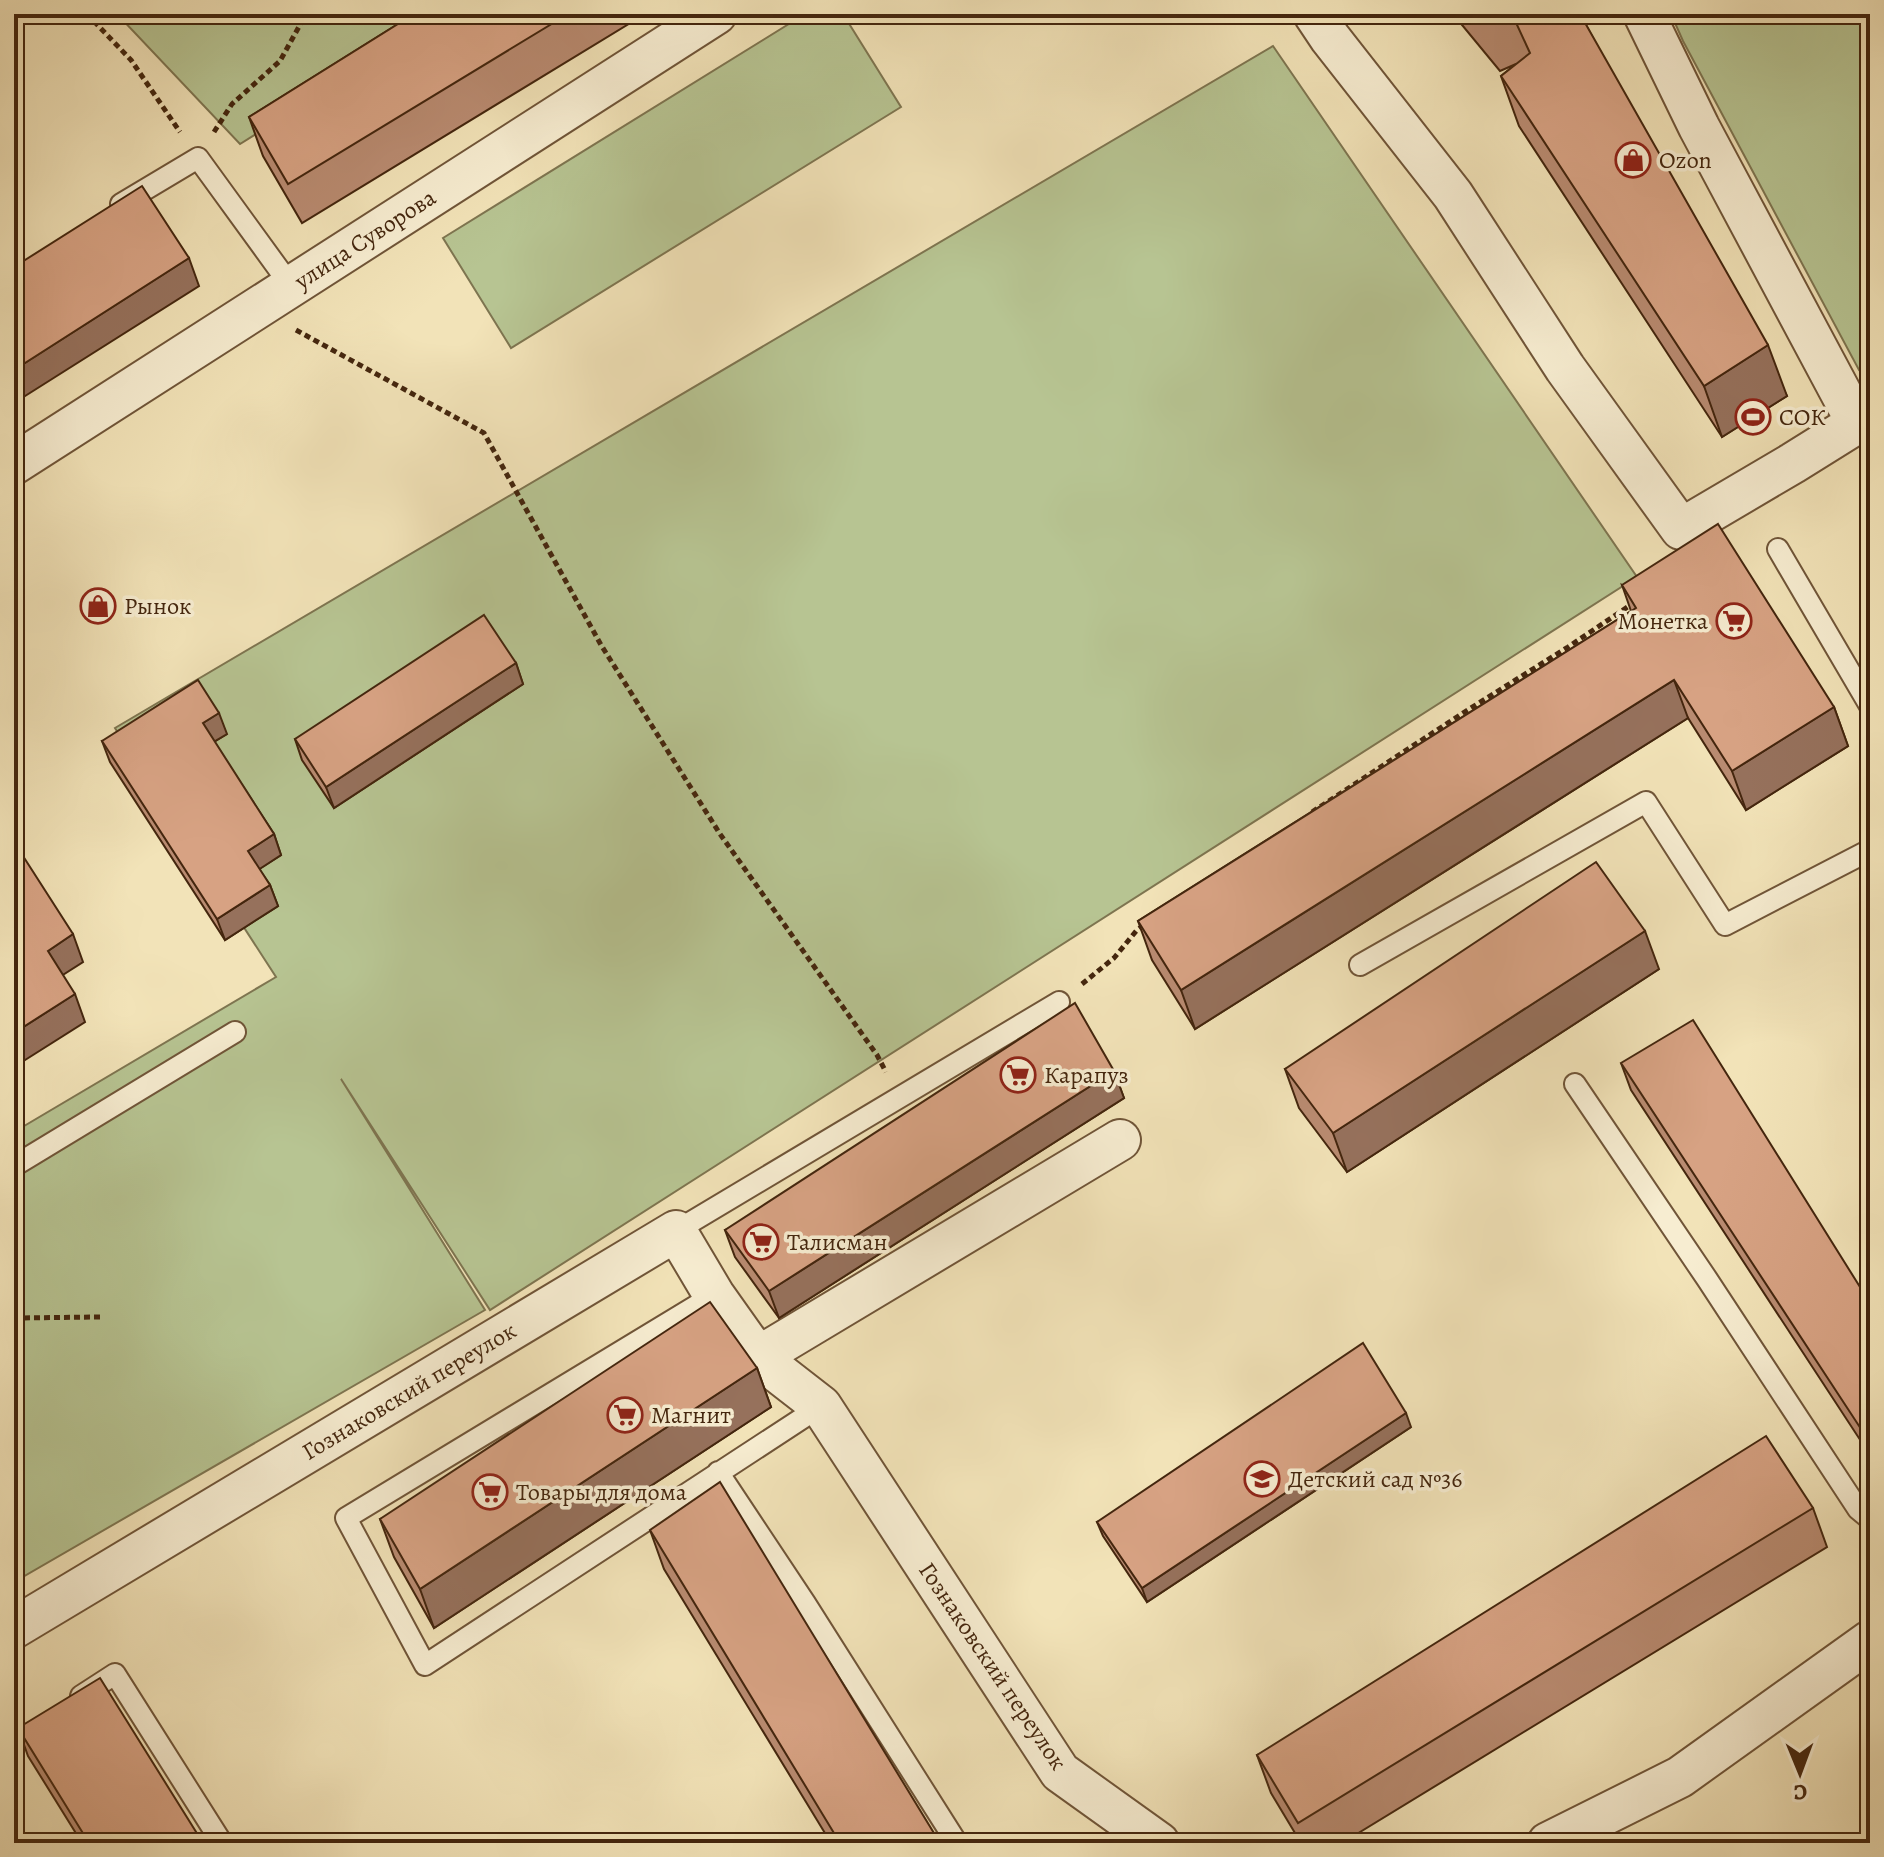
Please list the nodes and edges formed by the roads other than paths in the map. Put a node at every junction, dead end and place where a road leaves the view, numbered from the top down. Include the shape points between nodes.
1 (716, 14) edge
2 (1314, 14) edge
3 (1644, 14) edge
4 (106, 213) edge
5 (291, 286) junction
6 (1863, 419) edge
7 (14, 464) edge
8 (1778, 549) dead end
9 (1870, 706) edge
10 (1870, 850) edge
11 (1360, 965) dead end
12 (1059, 1002) road end
13 (235, 1032) dead end
14 (1575, 1084) dead end
15 (1120, 1140) dead end
16 (14, 1166) edge
17 (676, 1231) junction
18 (714, 1295) junction
19 (758, 1357) junction
20 (821, 1406) junction
21 (718, 1472) junction
22 (1870, 1519) edge
23 (14, 1628) edge
24 (1870, 1641) edge
25 (65, 1707) edge
26 (222, 1843) edge
27 (957, 1843) edge
28 (1159, 1843) edge
29 (1548, 1843) edge

1 - 5 street, улица Суворова
2 - 6 street via 1453,195 1565,368 1681,529
3 - 6 street via 1699,127
4 - 5 lane via 198,158
5 - 7 street, улица Суворова
8 - 9 lane
10 - 11 lane via 1725,925 1646,802
12 - 17 lane
13 - 16 lane
14 - 22 lane via 1858,1509
15 - 19 street
17 - 18 street, Гознаковский переулок
17 - 23 street, Гознаковский переулок
18 - 19 street, Гознаковский переулок
18 - 21 lane via 346,1518 425,1665
19 - 20 street, Гознаковский переулок
20 - 21 lane
20 - 28 street, Гознаковский переулок via 1060,1772
21 - 27 lane
24 - 29 street via 1680,1777
25 - 26 lane via 115,1674

